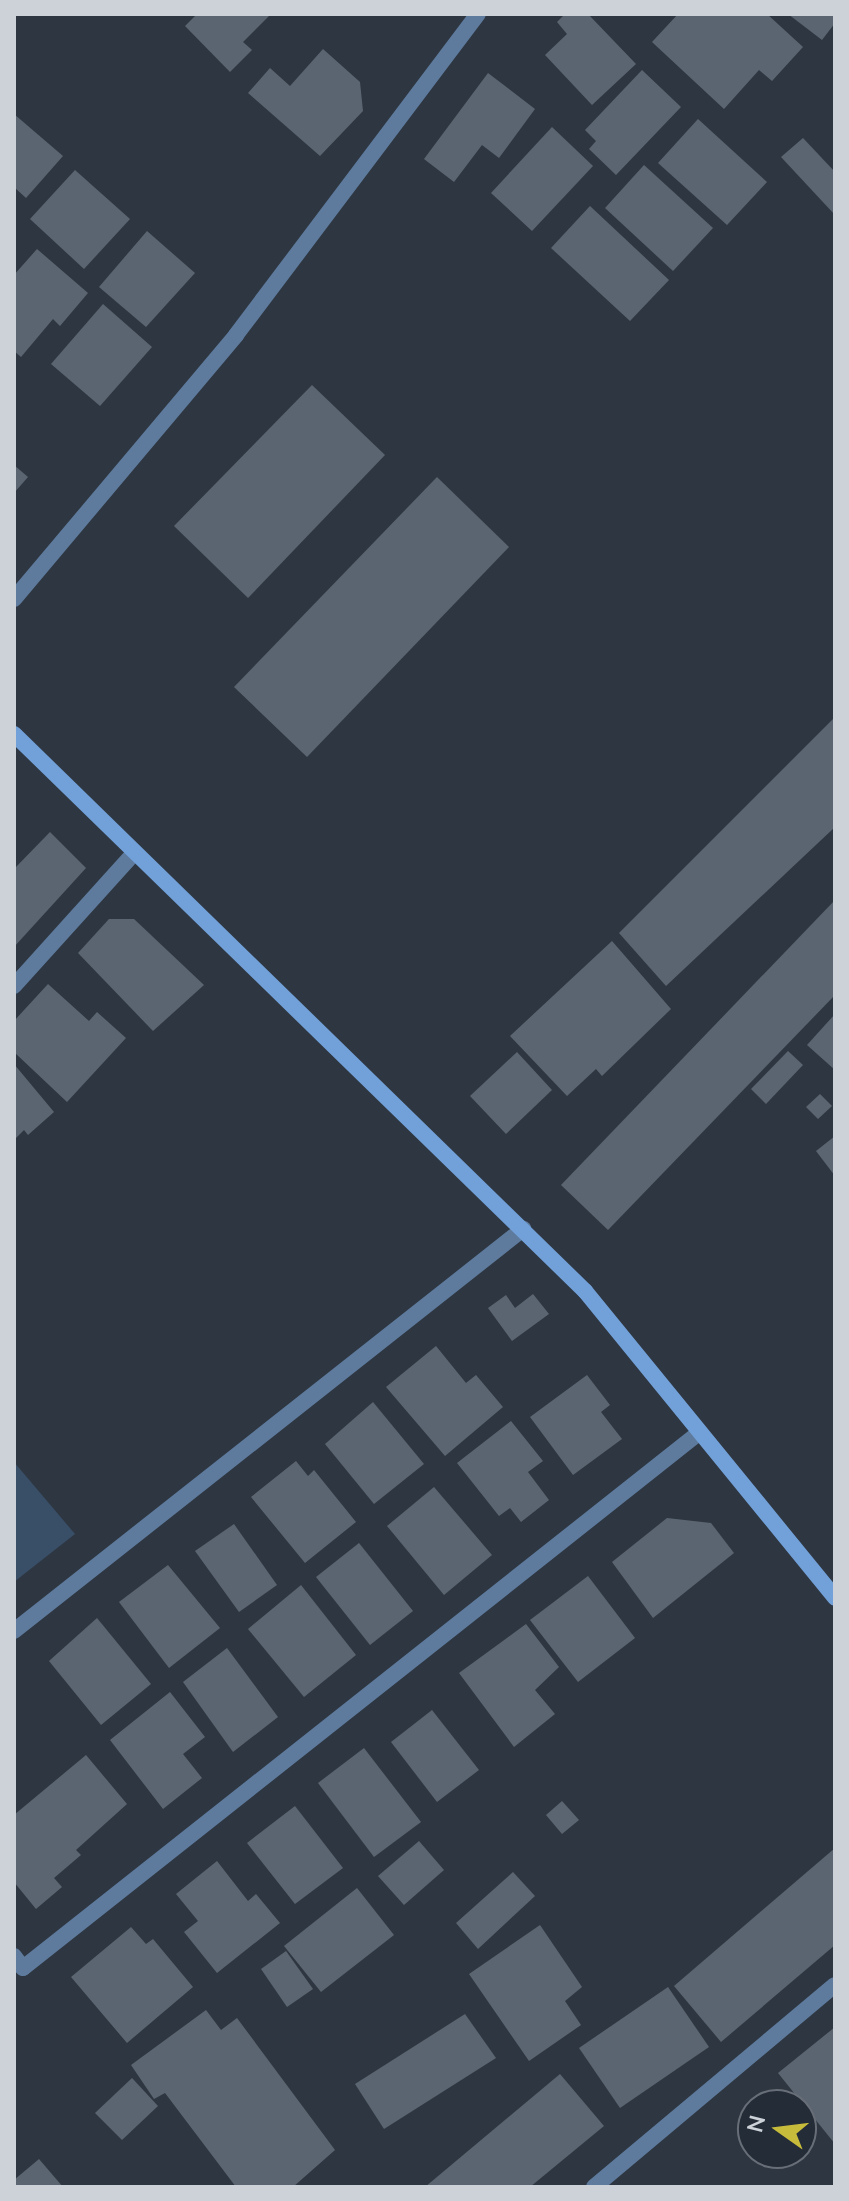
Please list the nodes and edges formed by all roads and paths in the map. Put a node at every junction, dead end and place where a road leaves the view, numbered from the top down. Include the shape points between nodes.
1 (478, 14) edge
2 (14, 599) edge
3 (14, 734) edge
4 (134, 853) junction
5 (14, 986) edge
6 (523, 1229) junction
7 (700, 1432) junction
8 (835, 1598) edge
9 (14, 1631) edge
10 (14, 1956) edge
11 (835, 1985) edge
12 (594, 2187) edge

1 - 2 street via 236,335
3 - 4 street
4 - 5 street
4 - 6 street
6 - 7 street via 585,1291
6 - 9 street
7 - 8 street
7 - 10 street via 23,1968
11 - 12 street

